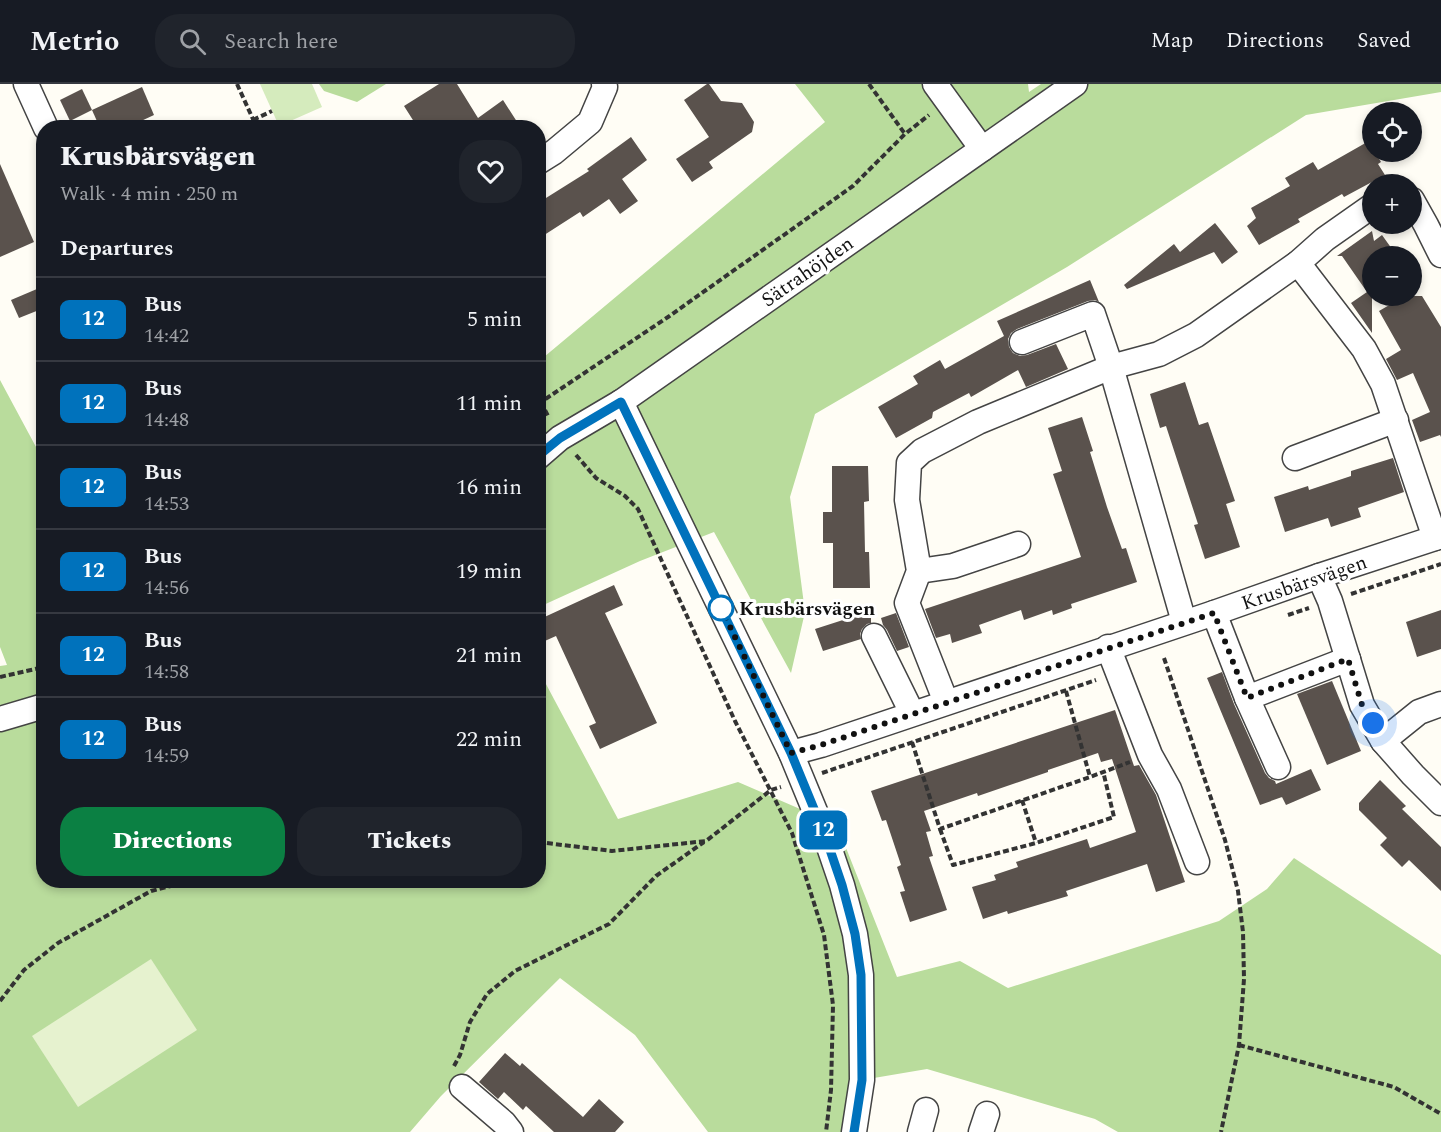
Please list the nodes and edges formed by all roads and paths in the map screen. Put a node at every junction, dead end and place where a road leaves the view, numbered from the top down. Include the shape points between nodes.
1 (26, 84) edge
2 (237, 84) edge
3 (604, 84) edge
4 (870, 84) edge
5 (1075, 84) edge
6 (941, 92) edge
7 (272, 111) dead end
8 (42, 120) edge
9 (253, 120) joint
10 (905, 134) junction
11 (982, 149) junction
12 (546, 157) edge
13 (1362, 213) edge
14 (1422, 218) edge
15 (1441, 255) edge
16 (1298, 263) junction
17 (1022, 342) dead end
18 (1111, 367) junction
19 (546, 399) edge
20 (621, 402) junction
21 (546, 414) edge
22 (1396, 420) junction
23 (560, 438) junction
24 (546, 449) edge
25 (1295, 458) dead end
26 (1438, 537) edge
27 (1018, 544) dead end
28 (919, 571) junction
29 (1319, 576) junction
30 (1214, 613) junction
31 (1184, 622) junction
32 (874, 636) dead end
33 (1107, 647) junction
34 (1164, 658) dead end
35 (1348, 659) junction
36 (36, 669) edge
37 (0, 677) edge
38 (1066, 691) dead end
39 (1247, 698) junction
40 (945, 702) junction
41 (1441, 704) edge
42 (36, 708) edge
43 (912, 713) junction
44 (0, 719) edge
45 (1383, 741) junction
46 (912, 742) dead end
47 (791, 753) junction
48 (1150, 755) junction
49 (1278, 767) dead end
50 (1103, 771) junction
51 (1090, 777) junction
52 (771, 790) junction
53 (1022, 800) junction
54 (1441, 802) edge
55 (940, 829) junction
56 (706, 841) junction
57 (546, 843) edge
58 (1036, 843) junction
59 (1197, 862) dead end
60 (163, 888) edge
61 (0, 1001) edge
62 (1239, 1045) junction
63 (462, 1087) joint
64 (1441, 1114) edge
65 (511, 1132) edge
66 (826, 1132) edge
67 (854, 1132) edge
68 (1221, 1132) edge

1 - 8 street
2 - 9 path
3 - 12 street via 590,122
4 - 10 path
5 - 11 street, Sätrahöjden
6 - 10 path
6 - 11 street
7 - 9 path
10 - 19 path via 853,186
11 - 20 street, Sätrahöjden
13 - 16 street
14 - 15 street
16 - 18 street via 1196,334 1160,354
16 - 22 street via 1364,349
17 - 18 street via 1093,314
18 - 28 street via 978,422 922,451 909,463 908,500
18 - 31 street
20 - 23 street, Sätrahöjden
20 - 47 street
21 - 23 path
22 - 25 street
22 - 26 street
23 - 24 street, Sätrahöjden
23 - 52 path via 596,478 638,509 735,721
26 - 29 street, Krusbärsvägen
27 - 28 street via 953,566
28 - 40 street via 907,603
29 - 30 street, Krusbärsvägen
29 - 35 street
30 - 31 street, Krusbärsvägen
30 - 39 street
31 - 33 street, Krusbärsvägen
32 - 43 street
33 - 40 street, Krusbärsvägen
33 - 48 street
34 - 62 path via 1225,840 1238,891 1244,979
35 - 39 street
35 - 45 street via 1362,705
36 - 37 path
38 - 51 path
39 - 49 street
40 - 43 street, Krusbärsvägen
41 - 45 street via 1419,712
42 - 44 street
43 - 47 street, Krusbärsvägen
45 - 54 street
46 - 55 path
47 - 67 street via 826,838 855,934 861,975 862,1080
48 - 50 path
48 - 59 street via 1169,789
50 - 51 path
50 - 58 path via 1114,817
51 - 53 path
52 - 56 path
52 - 66 path via 792,833 824,935 833,1005
53 - 55 path
53 - 58 path
55 - 58 path via 953,865
56 - 57 path via 612,851
56 - 63 path via 656,876 609,924 515,971 487,994 470,1022 451,1071
60 - 61 path via 58,943 24,970
62 - 64 path via 1394,1087
62 - 68 path
63 - 65 street

